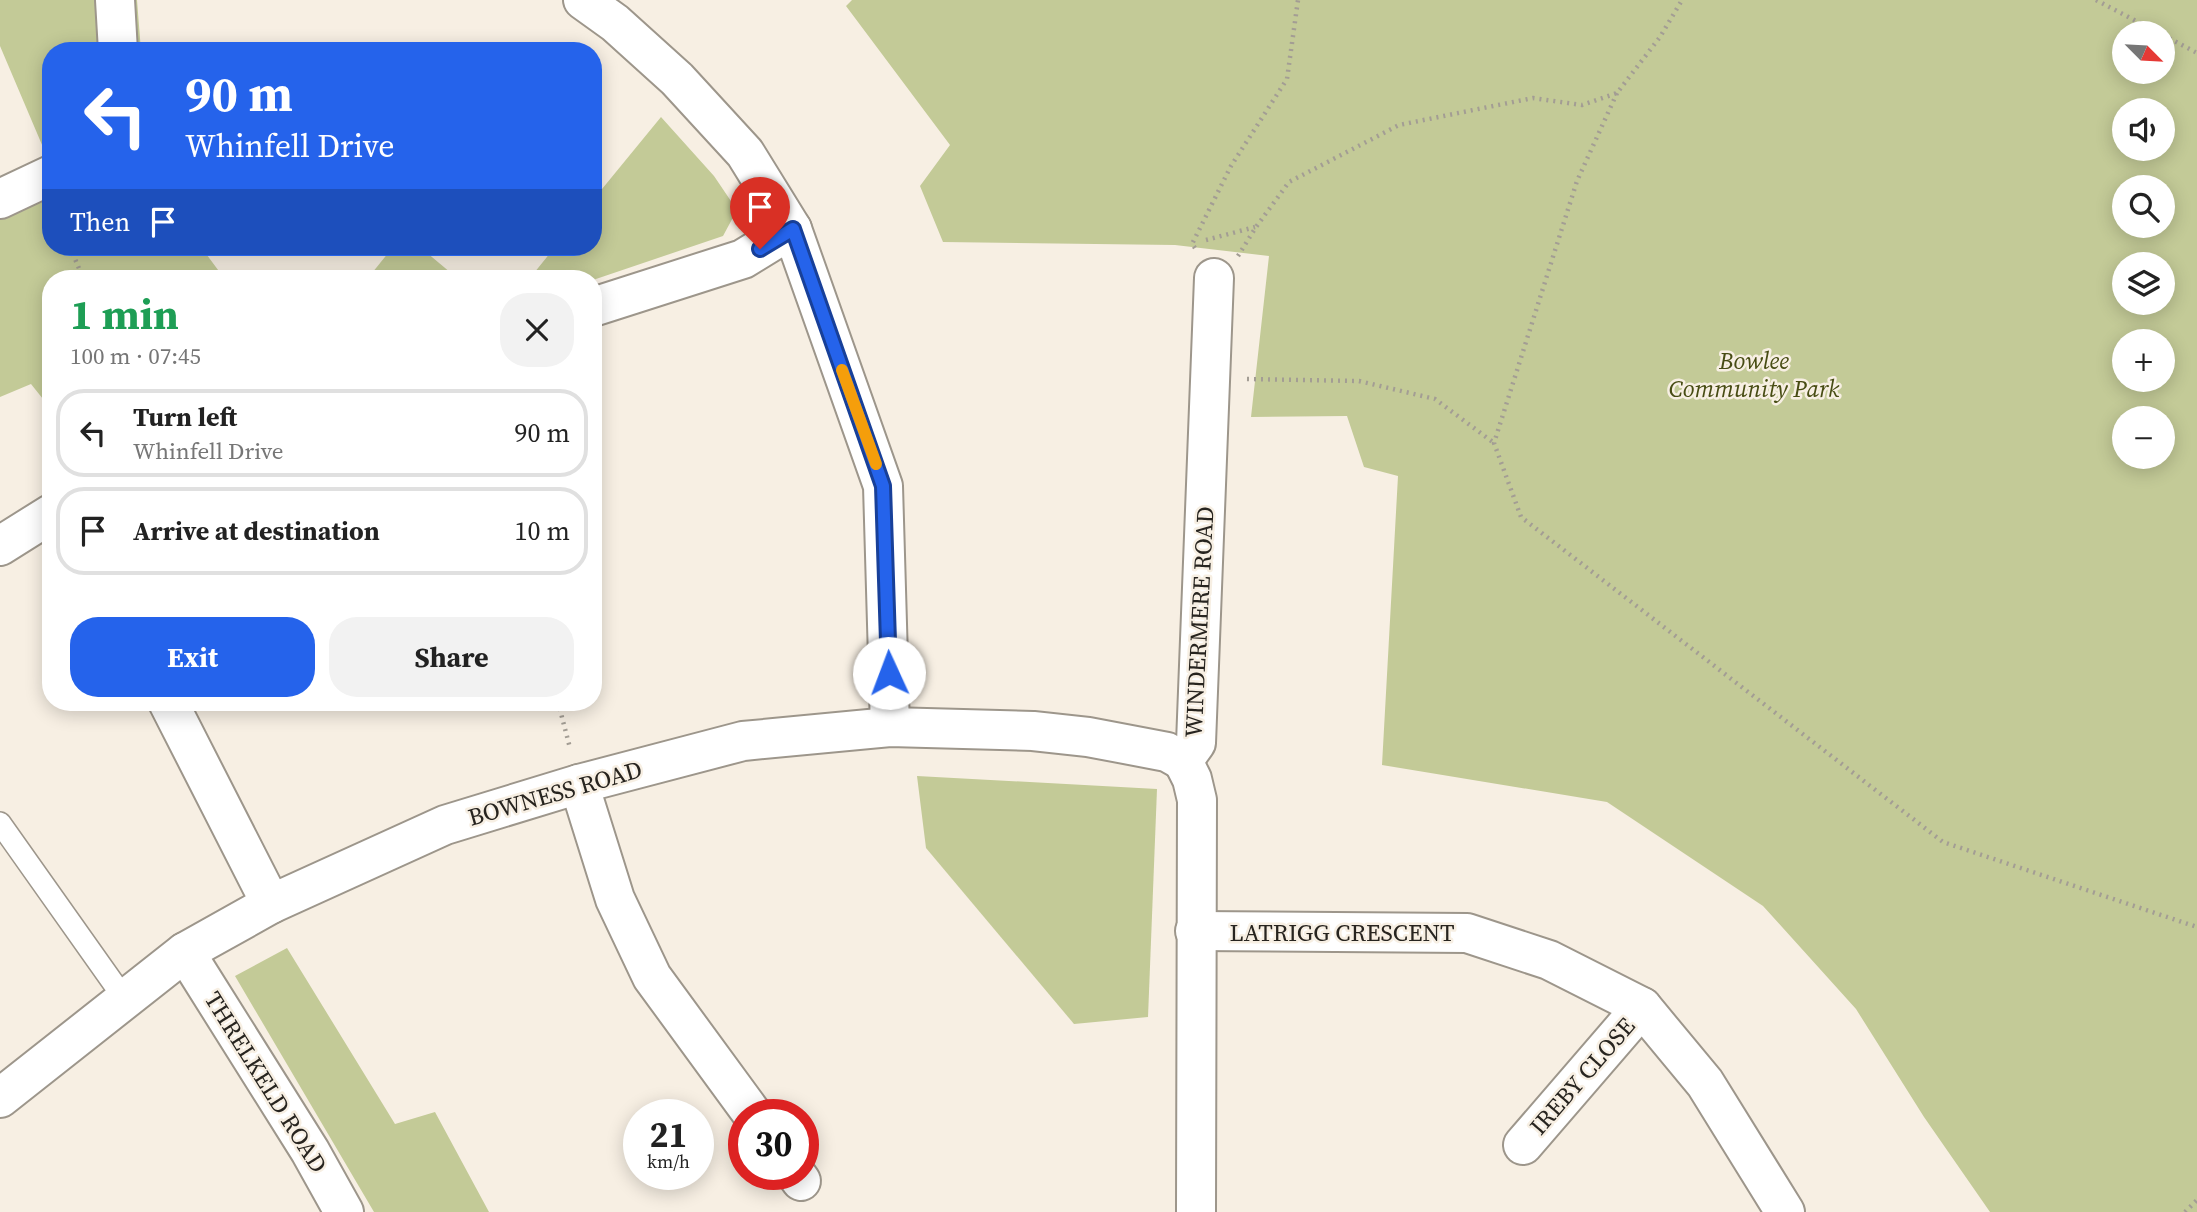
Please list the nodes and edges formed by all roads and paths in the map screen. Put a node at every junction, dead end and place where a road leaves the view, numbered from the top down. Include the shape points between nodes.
1 (115, 0) edge
2 (583, 0) edge
3 (1298, 0) edge
4 (1682, 0) edge
5 (2096, 0) edge
6 (626, 11) edge
7 (2136, 21) edge
8 (2175, 41) edge
9 (117, 42) edge
10 (2197, 53) edge
11 (1616, 93) junction
12 (42, 179) edge
13 (0, 199) edge
14 (1256, 227) junction
15 (793, 229) junction
16 (1192, 244) junction
17 (1214, 278) junction
18 (602, 304) edge
19 (1211, 379) junction
20 (1494, 443) junction
21 (42, 520) edge
22 (0, 546) edge
23 (173, 711) edge
24 (560, 711) edge
25 (890, 727) junction
26 (1182, 761) junction
27 (579, 784) junction
28 (0, 823) edge
29 (271, 904) junction
30 (2197, 927) edge
31 (1195, 931) junction
32 (186, 952) junction
33 (126, 1001) junction
34 (1642, 1007) junction
35 (0, 1098) edge
36 (741, 1099) edge
37 (1522, 1145) dead end
38 (2197, 1200) edge
39 (344, 1212) edge
40 (1196, 1212) edge
41 (1785, 1212) edge
42 (2185, 1212) edge

1 - 9 street
2 - 6 street
3 - 16 path via 1287,79 1231,166
4 - 11 path
5 - 7 path
6 - 15 street via 677,79 745,153
8 - 10 path
11 - 14 path via 1582,105 1533,98 1399,125 1289,182
11 - 20 path via 1577,181
12 - 13 street
14 - 16 path
14 - 17 path via 1242,253
15 - 18 street via 744,259
15 - 25 street via 883,486
16 - 17 path
17 - 19 street, WINDERMERE ROAD
19 - 20 path via 1359,381 1435,400
19 - 26 street, WINDERMERE ROAD via 1196,743
20 - 30 path via 1521,517 1943,842
21 - 22 street
23 - 29 street
24 - 27 path
25 - 26 street, BOWNESS ROAD via 1088,737 1167,752
25 - 27 street, BOWNESS ROAD via 743,741
26 - 31 street, WINDERMERE ROAD via 1197,800
27 - 29 street, BOWNESS ROAD via 445,825
27 - 36 street via 615,899 652,977
28 - 33 lane
29 - 32 street, BOWNESS ROAD
31 - 34 street, LATRIGG CRESCENT via 1467,933 1549,960
31 - 40 street, WINDERMERE ROAD
32 - 33 street, BOWNESS ROAD
32 - 39 street, THRELKELD ROAD
33 - 35 street, BOWNESS ROAD
34 - 37 street, IREBY CLOSE
34 - 41 street, LATRIGG CRESCENT via 1705,1083
38 - 42 path

